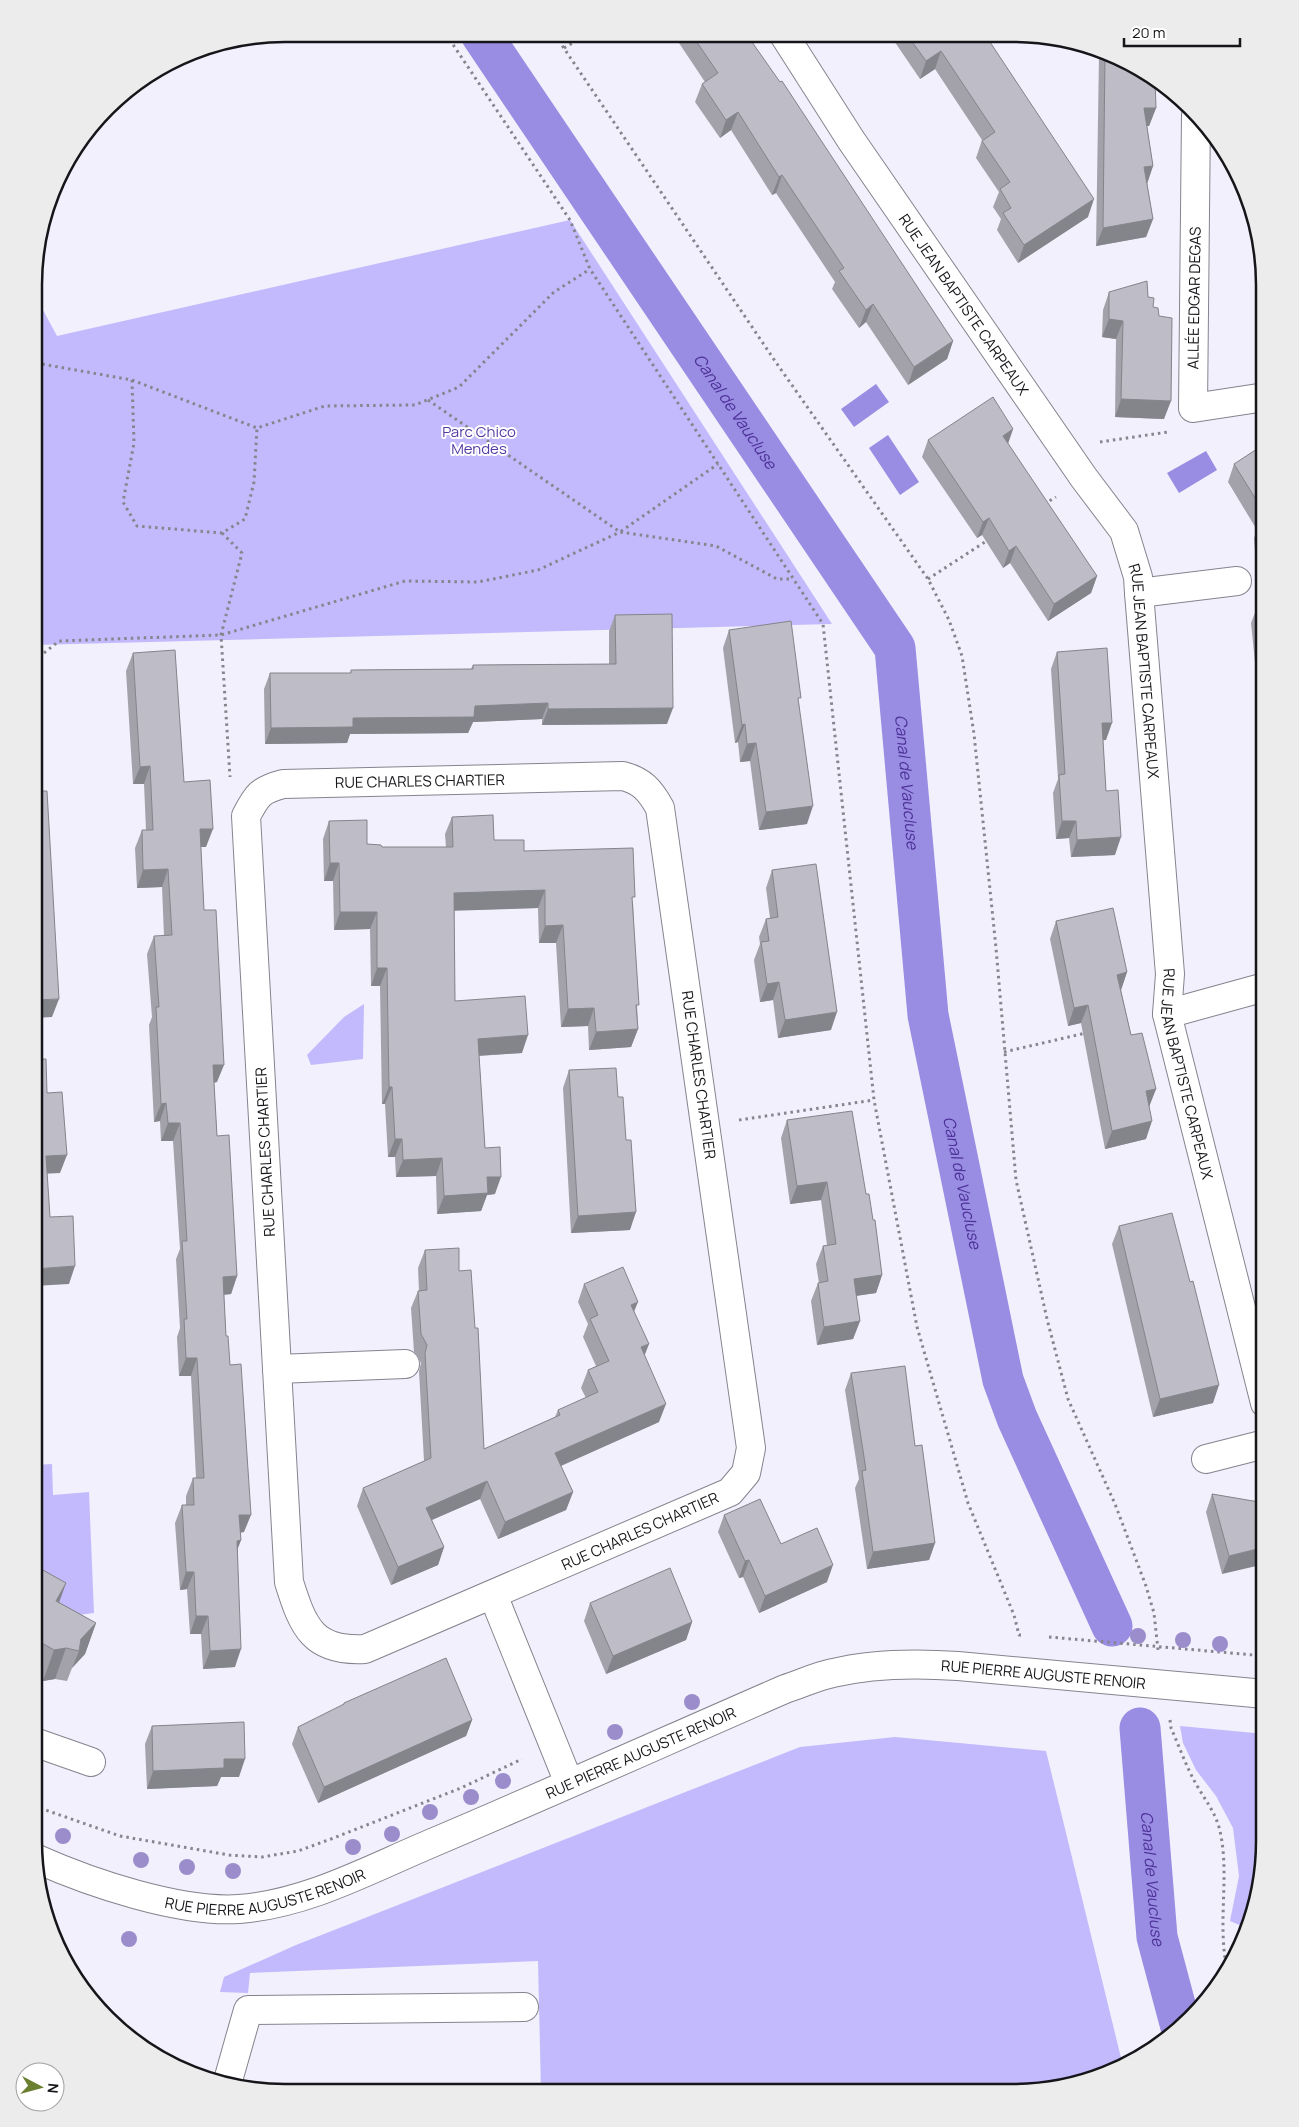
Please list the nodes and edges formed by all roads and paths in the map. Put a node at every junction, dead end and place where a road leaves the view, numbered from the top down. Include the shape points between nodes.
1 (451, 42) edge
2 (560, 42) edge
3 (574, 42) edge
4 (788, 42) edge
5 (564, 48) junction
6 (1196, 125) edge
7 (590, 269) junction
8 (42, 364) edge
9 (132, 380) junction
10 (1256, 398) edge
11 (428, 400) junction
12 (257, 428) junction
13 (718, 464) junction
14 (620, 532) junction
15 (222, 533) junction
16 (793, 579) junction
17 (1237, 581) dead end
18 (1139, 593) junction
19 (221, 635) junction
20 (44, 653) dead end
21 (256, 798) junction
22 (1256, 989) edge
23 (1167, 1014) junction
24 (1090, 1032) edge
25 (1004, 1052) junction
26 (874, 1100) junction
27 (706, 1125) junction
28 (405, 1364) dead end
29 (1256, 1366) edge
30 (277, 1369) junction
31 (1256, 1446) edge
32 (1206, 1459) dead end
33 (493, 1595) junction
34 (1029, 1635) dead end
35 (1039, 1636) dead end
36 (1158, 1646) junction
37 (1256, 1655) edge
38 (1256, 1693) edge
39 (1171, 1728) dead end
40 (42, 1745) edge
41 (527, 1756) dead end
42 (90, 1762) dead end
43 (569, 1783) junction
44 (42, 1809) edge
45 (43, 1862) edge
46 (1226, 1959) edge
47 (524, 2007) dead end
48 (229, 2078) edge

1 - 7 path via 570,220
2 - 5 path
3 - 5 path
4 - 18 street, RUE JEAN BAPTISTE CARPEAUX via 851,140 1124,531 1138,577
5 - 25 path via 928,579 949,620 962,656 974,734
6 - 10 street, ALLÉE EDGAR DEGAS via 1193,408
7 - 11 path via 554,292 459,387
7 - 13 path
8 - 9 path
9 - 12 path
9 - 15 path via 134,443 124,502 137,526
11 - 12 path via 414,405 325,406
11 - 14 path
12 - 15 path via 254,482 245,519
13 - 14 path
13 - 16 path
14 - 16 path via 716,546 777,580
14 - 19 path via 538,570 478,582 405,581
15 - 19 path via 242,553
16 - 26 path via 823,624
17 - 18 street
18 - 23 street, RUE JEAN BAPTISTE CARPEAUX via 1170,974
19 - 20 path via 59,641
19 - 21 path via 228,776
21 - 27 street, RUE CHARLES CHARTIER via 264,789 283,784 623,776 636,780 650,791 660,808
21 - 30 street, RUE CHARLES CHARTIER via 246,816
22 - 23 street
23 - 29 street, RUE JEAN BAPTISTE CARPEAUX
24 - 25 path
25 - 36 path via 1016,1180 1047,1320 1068,1399 1115,1504 1146,1586 1154,1613
26 - 27 path
26 - 34 path via 920,1337 968,1503 1014,1615 1019,1635
27 - 33 street, RUE CHARLES CHARTIER via 751,1448 746,1473 730,1492
28 - 30 street
30 - 33 street, RUE CHARLES CHARTIER via 289,1582 307,1628 323,1643 345,1651 365,1650
31 - 32 street
33 - 43 street
35 - 36 path
36 - 37 path
38 - 43 street, RUE PIERRE AUGUSTE RENOIR via 918,1663 874,1666 833,1673 786,1689
39 - 46 path via 1196,1784 1212,1808 1220,1831 1224,1859 1222,1914
40 - 42 street
41 - 44 path via 461,1788 332,1839 298,1851 262,1857 229,1856 120,1836
43 - 45 street, RUE PIERRE AUGUSTE RENOIR via 312,1893 238,1909 207,1907 109,1887
47 - 48 street via 248,2010

